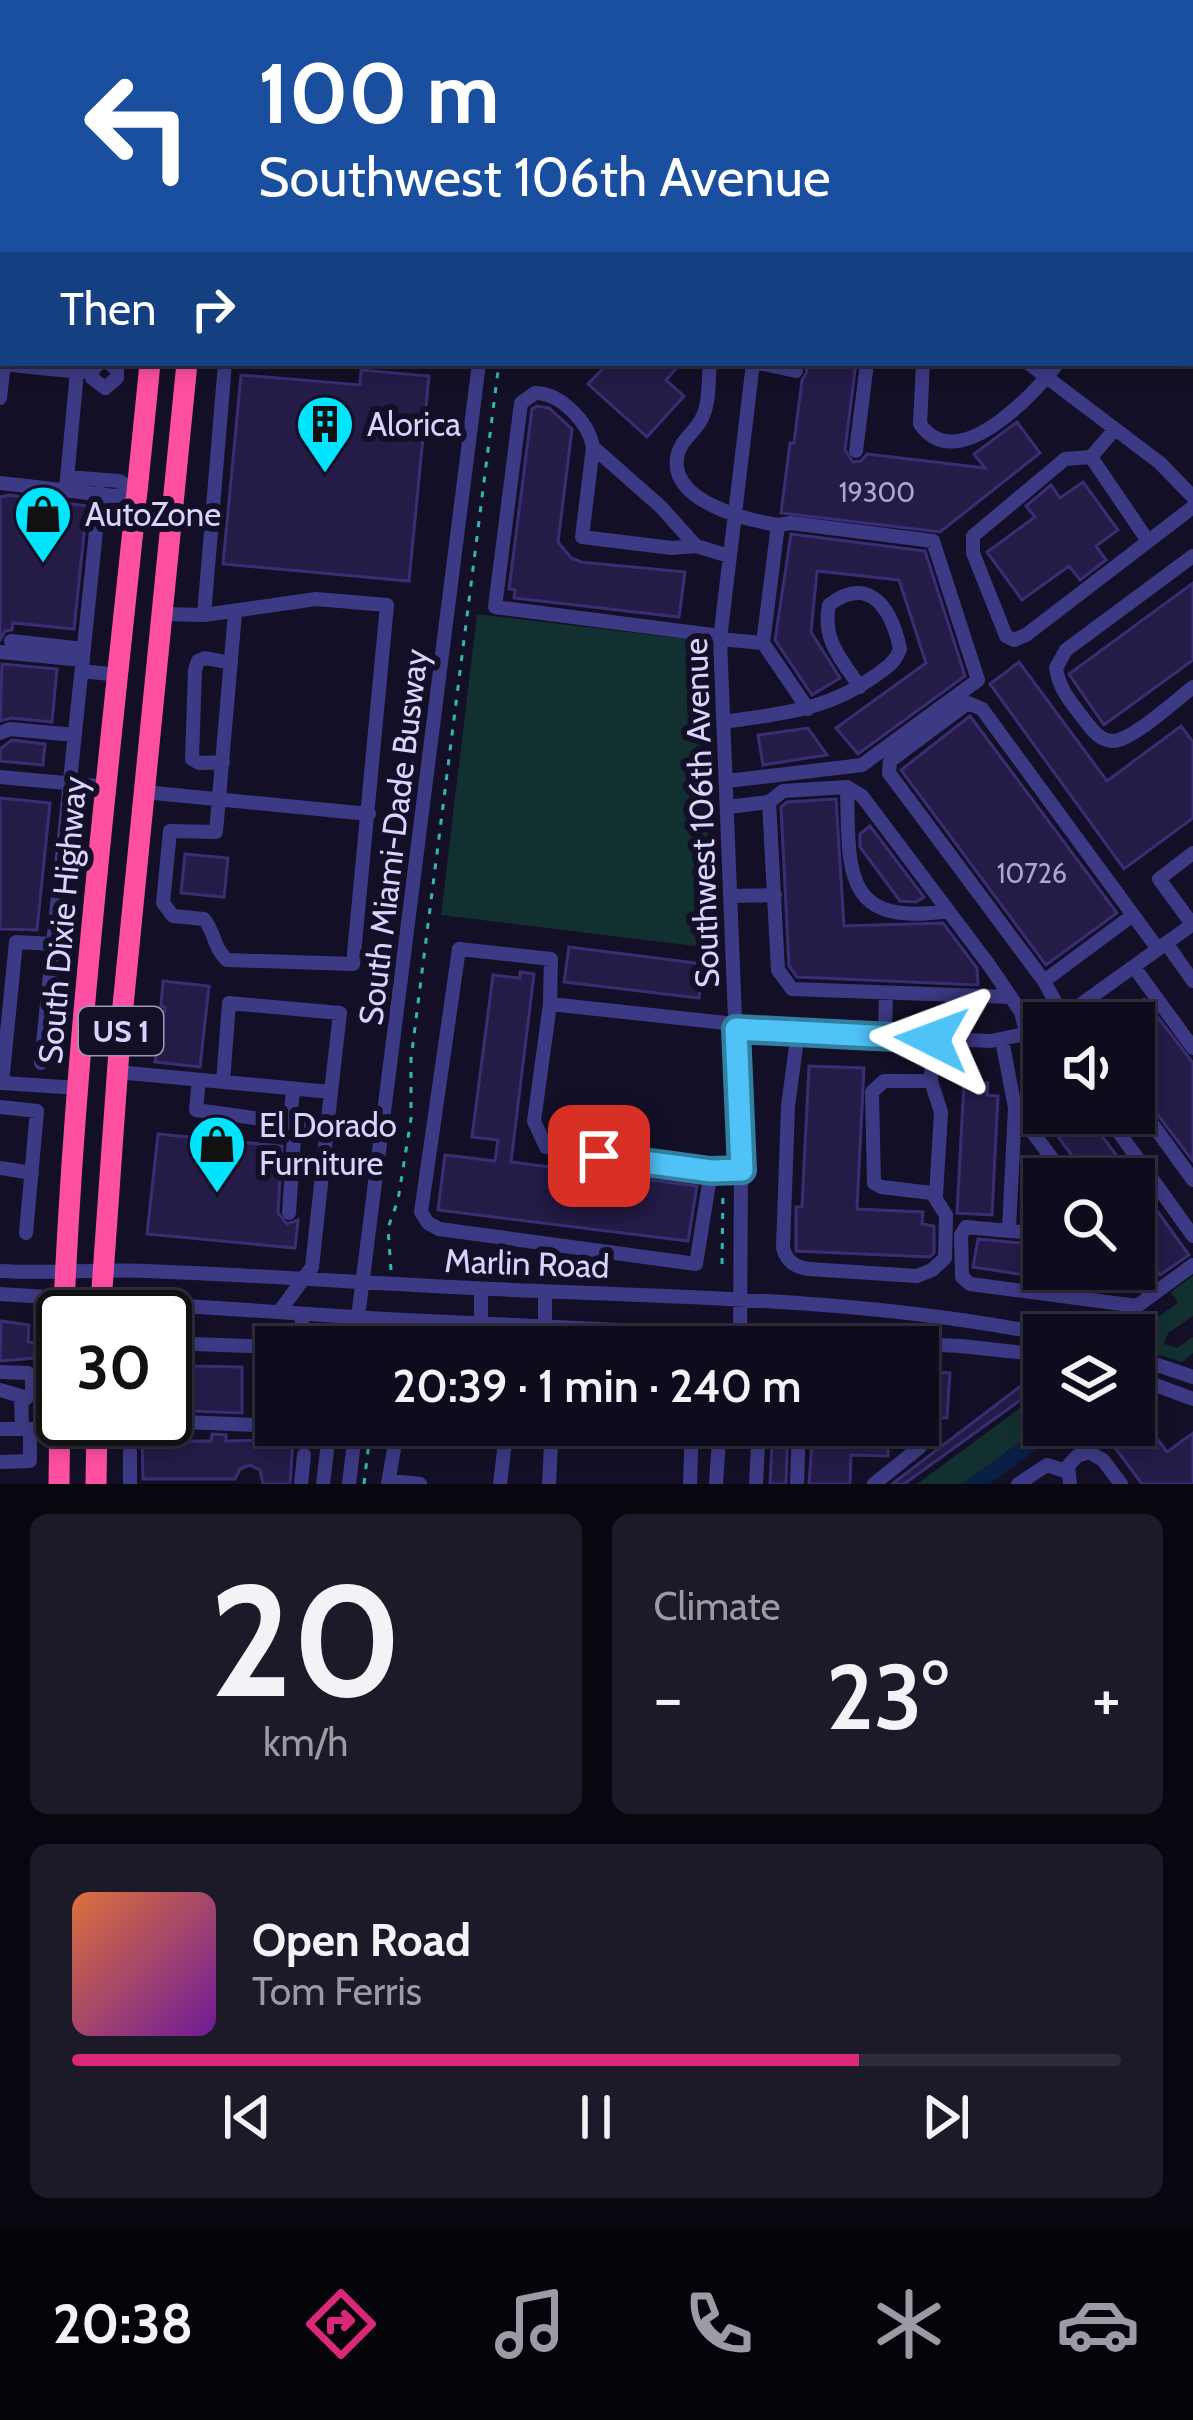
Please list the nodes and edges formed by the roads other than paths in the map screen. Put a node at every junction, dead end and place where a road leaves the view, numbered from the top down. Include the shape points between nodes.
1 (3, 366) edge
2 (52, 366) edge
3 (112, 366) edge
4 (150, 366) edge
5 (188, 366) edge
6 (225, 366) edge
7 (479, 366) edge
8 (710, 366) edge
9 (756, 366) edge
10 (771, 366) edge
11 (867, 366) edge
12 (923, 366) edge
13 (1032, 366) edge
14 (1056, 366) edge
15 (90, 369) edge
16 (796, 371) dead end
17 (1047, 377) junction
18 (0, 398) edge
19 (1115, 429) junction
20 (593, 447) junction
21 (856, 451) dead end
22 (1091, 457) junction
23 (0, 483) edge
24 (66, 483) junction
25 (137, 492) junction
26 (100, 493) junction
27 (175, 497) junction
28 (1193, 497) edge
29 (1193, 507) edge
30 (734, 518) junction
31 (778, 525) junction
32 (1148, 541) junction
33 (696, 546) junction
34 (729, 556) junction
35 (1193, 556) edge
36 (235, 613) junction
37 (162, 614) junction
38 (205, 615) junction
39 (720, 638) junction
40 (8, 643) edge
41 (763, 644) junction
42 (83, 655) junction
43 (231, 663) junction
44 (119, 675) junction
45 (860, 687) junction
46 (1193, 687) edge
47 (808, 709) junction
48 (724, 722) junction
49 (0, 733) edge
50 (75, 735) junction
51 (223, 762) junction
52 (0, 777) edge
53 (727, 781) junction
54 (70, 784) junction
55 (108, 787) junction
56 (847, 788) junction
57 (144, 791) junction
58 (220, 800) junction
59 (769, 802) junction
60 (728, 807) junction
61 (369, 814) junction
62 (1193, 853) edge
63 (731, 896) junction
64 (775, 896) junction
65 (948, 911) junction
66 (1133, 915) junction
67 (1193, 924) edge
68 (8, 941) edge
69 (53, 944) junction
70 (1162, 946) junction
71 (1134, 967) junction
72 (1044, 981) junction
73 (1193, 981) edge
74 (886, 993) junction
75 (1011, 997) junction
76 (1057, 1002) edge
77 (1089, 1002) edge
78 (550, 1004) junction
79 (1023, 1020) edge
80 (735, 1027) junction
81 (798, 1032) junction
82 (885, 1036) junction
83 (1023, 1037) edge
84 (932, 1039) junction
85 (1001, 1040) junction
86 (1193, 1048) edge
87 (41, 1063) dead end
88 (117, 1072) junction
89 (199, 1080) junction
90 (931, 1081) junction
91 (223, 1082) junction
92 (79, 1088) junction
93 (1, 1089) edge
94 (293, 1089) junction
95 (331, 1092) junction
96 (0, 1107) edge
97 (1015, 1108) junction
98 (296, 1124) junction
99 (327, 1128) junction
100 (1155, 1128) edge
101 (1120, 1134) edge
102 (1052, 1158) edge
103 (0, 1168) edge
104 (742, 1170) junction
105 (711, 1171) junction
106 (32, 1173) junction
107 (1193, 1180) edge
108 (936, 1196) junction
109 (292, 1214) dead end
110 (1009, 1228) junction
111 (1023, 1230) edge
112 (26, 1233) dead end
113 (1193, 1236) edge
114 (1193, 1265) edge
115 (0, 1271) edge
116 (101, 1272) junction
117 (304, 1280) junction
118 (363, 1283) junction
119 (65, 1285) junction
120 (481, 1289) junction
121 (65, 1290) edge
122 (73, 1290) edge
123 (100, 1290) edge
124 (1147, 1290) edge
125 (545, 1292) junction
126 (0, 1294) edge
127 (1151, 1296) junction
128 (740, 1298) junction
129 (192, 1310) edge
130 (279, 1312) junction
131 (302, 1314) junction
132 (358, 1317) junction
133 (481, 1323) junction
134 (302, 1326) edge
135 (347, 1326) edge
136 (363, 1326) edge
137 (544, 1326) joint
138 (740, 1326) edge
139 (1023, 1331) edge
140 (192, 1344) edge
141 (255, 1346) edge
142 (939, 1346) edge
143 (1023, 1353) edge
144 (1155, 1364) edge
145 (0, 1372) edge
146 (1193, 1377) edge
147 (1155, 1385) edge
148 (0, 1390) edge
149 (1193, 1399) edge
150 (23, 1401) junction
151 (192, 1423) edge
152 (255, 1423) edge
153 (0, 1429) edge
154 (27, 1429) junction
155 (36, 1429) edge
156 (60, 1446) edge
157 (97, 1446) edge
158 (328, 1446) edge
159 (354, 1446) edge
160 (395, 1446) edge
161 (505, 1446) edge
162 (551, 1446) edge
163 (691, 1446) edge
164 (719, 1446) edge
165 (758, 1446) edge
166 (799, 1446) edge
167 (920, 1446) edge
168 (130, 1451) dead end
169 (304, 1455) dead end
170 (0, 1462) edge
171 (1069, 1478) edge
172 (690, 1481) edge
173 (389, 1482) edge
174 (717, 1482) edge
175 (59, 1484) edge
176 (96, 1484) edge
177 (130, 1484) edge
178 (301, 1484) edge
179 (323, 1484) edge
180 (349, 1484) edge
181 (420, 1484) edge
182 (500, 1484) edge
183 (550, 1484) edge
184 (756, 1484) edge
185 (796, 1484) edge
186 (874, 1484) edge
187 (1018, 1484) edge
188 (1121, 1484) edge

1 - 18 street
2 - 15 street
3 - 15 street via 118,374 109,387 97,385
4 - 25 highway, South Dixie Highway / US 1
5 - 27 highway, South Dixie Highway / US 1
6 - 38 street
7 - 118 street, South Miami-Dade Busway
8 - 30 street via 704,415 681,446 677,468 688,487
9 - 30 street, Southwest 106th Avenue
10 - 16 street
11 - 21 street
12 - 17 street via 920,424 946,443 980,432
13 - 17 street
14 - 17 street
15 - 24 street
17 - 19 street
19 - 22 street
19 - 28 street
20 - 33 street
20 - 33 street via 582,537
20 - 39 street via 590,430 551,395 535,393 521,403 495,607
22 - 32 street
22 - 32 street via 1065,459 973,536 1002,632 1021,638
23 - 24 street
24 - 25 street via 119,481
24 - 26 street
25 - 26 street
25 - 27 highway
25 - 44 highway, South Dixie Highway / US 1
26 - 42 street
27 - 37 highway, South Dixie Highway / US 1
29 - 32 street
30 - 31 street
30 - 34 street, Southwest 106th Avenue
31 - 41 street
31 - 53 street via 933,541 977,680 862,764
33 - 34 street
34 - 39 street, Southwest 106th Avenue
35 - 46 street via 1066,650 1056,668 1061,689 1106,740 1133,733
36 - 38 street
36 - 43 street
36 - 61 street via 316,599 386,604
37 - 38 street
37 - 57 highway, South Dixie Highway / US 1
39 - 41 street
39 - 48 street, Southwest 106th Avenue
40 - 42 street
41 - 47 street
42 - 44 street
42 - 50 street
43 - 51 street
43 - 51 street via 205,658 195,670 192,759
44 - 55 highway, South Dixie Highway / US 1
45 - 45 street via 826,630 830,605 851,594 882,602 900,649 894,663
45 - 47 street
47 - 48 street
48 - 53 street, Southwest 106th Avenue
49 - 50 street
50 - 54 street
51 - 58 street
52 - 54 street
53 - 60 street, Southwest 106th Avenue
54 - 55 street
54 - 69 street
55 - 57 highway
55 - 92 highway, South Dixie Highway / US 1
56 - 59 street via 783,791
56 - 65 street via 870,803
56 - 65 street via 849,866 866,896 898,916
57 - 58 street
57 - 88 highway, South Dixie Highway / US 1
58 - 61 street
58 - 61 street via 216,832 170,831 163,903 173,916 204,919 226,960 353,964
59 - 60 street
59 - 64 street
60 - 63 street, Southwest 106th Avenue
62 - 67 street via 1159,879
63 - 64 street
63 - 80 street, Southwest 106th Avenue
64 - 74 street via 778,970 786,984 798,992
65 - 75 street
66 - 70 street
66 - 72 street
66 - 72 street via 982,709 968,703 890,761 889,773
67 - 70 street
68 - 69 street
68 - 93 street
69 - 87 street
70 - 71 street
70 - 73 street
71 - 77 street
71 - 86 street
72 - 76 street
74 - 75 street
74 - 82 street
75 - 79 street
78 - 80 street
78 - 105 street via 533,1121 546,1147
78 - 105 street via 551,959 459,949 425,1220 439,1229 696,1264
80 - 81 street
80 - 104 street, Southwest 106th Avenue
81 - 82 street
81 - 108 street via 788,1106 789,1261 917,1276 932,1270 945,1258 946,1215
82 - 84 street
83 - 85 street
84 - 85 street
84 - 90 street
85 - 97 street
88 - 89 street
88 - 116 highway, South Dixie Highway / US 1
89 - 91 street
89 - 98 street via 196,1110
90 - 108 street via 941,1112
90 - 108 street via 874,1087 871,1169 876,1186
91 - 94 street
91 - 95 street via 230,1003 340,1013
92 - 93 street
92 - 119 highway, South Dixie Highway / US 1
94 - 95 street
94 - 98 street
95 - 99 street
96 - 106 street via 37,1111
97 - 102 street
97 - 110 street
98 - 99 street
98 - 109 street
99 - 117 street
100 - 107 street
101 - 113 street
103 - 106 street
104 - 105 street
104 - 128 street, Southwest 106th Avenue
106 - 112 street
110 - 111 street
110 - 127 street via 962,1231 965,1281 1137,1306
114 - 127 street
115 - 119 street, Marlin Road
116 - 117 street, Marlin Road
116 - 119 street, Marlin Road
116 - 123 highway, South Dixie Highway / US 1
117 - 118 street, Marlin Road
117 - 130 street
118 - 120 street, Marlin Road
118 - 132 street, South Miami-Dade Busway
119 - 121 highway, South Dixie Highway / US 1
119 - 122 street, Marlin Road
119 - 126 street, Marlin Road
120 - 125 street, Marlin Road
120 - 133 street
124 - 127 street
125 - 128 street, Marlin Road
125 - 137 street
128 - 138 street, Southwest 106th Avenue
128 - 139 street, Marlin Road
129 - 130 street, Marlin Road
130 - 131 street, Marlin Road
131 - 132 street, Marlin Road
131 - 134 street
132 - 133 street, Marlin Road
132 - 135 street, South Miami-Dade Busway
132 - 136 street, South Miami-Dade Busway
133 - 137 street, Marlin Road
140 - 141 street
142 - 143 street, Marlin Road
144 - 146 street
145 - 150 street via 32,1378
147 - 149 street
148 - 150 street
150 - 154 street
151 - 152 street
153 - 154 street
154 - 155 street
154 - 170 street via 30,1461
156 - 175 highway, South Dixie Highway / US 1
157 - 176 highway
158 - 179 street
159 - 180 street
160 - 173 street
161 - 182 street
162 - 183 street
163 - 172 street
164 - 174 street
165 - 184 street
166 - 185 street
167 - 186 street
168 - 177 street
169 - 178 street
171 - 187 street via 1047,1465
171 - 188 street via 1072,1460 1089,1452
172 - 174 street
173 - 181 street

